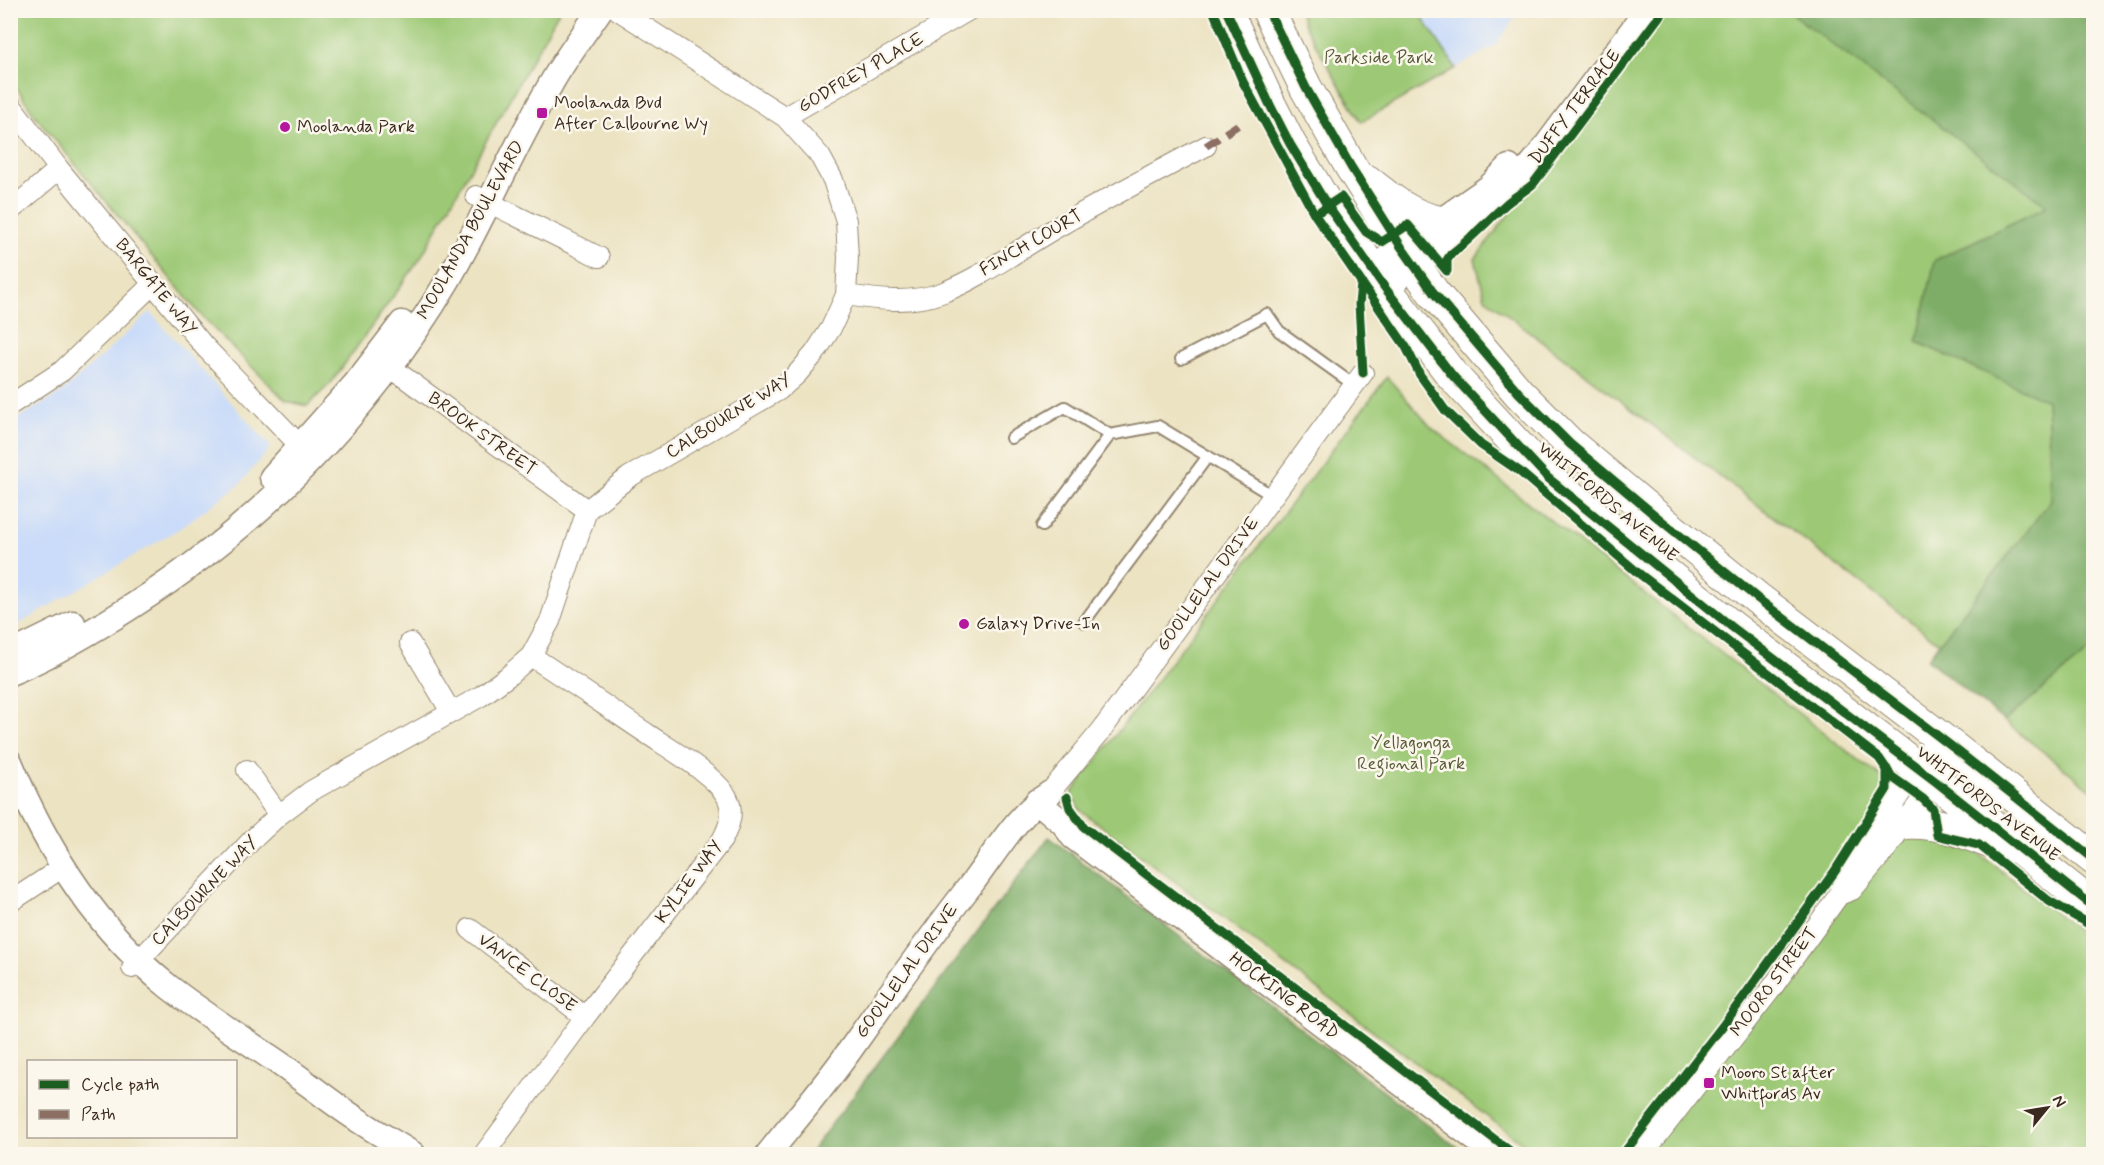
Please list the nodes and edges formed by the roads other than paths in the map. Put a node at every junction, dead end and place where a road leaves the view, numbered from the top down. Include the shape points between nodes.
1 (582, 10) edge
2 (600, 10) edge
3 (618, 10) edge
4 (969, 10) edge
5 (1226, 10) edge
6 (1268, 10) edge
7 (1628, 10) edge
8 (1647, 10) edge
9 (10, 104) edge
10 (785, 117) junction
11 (1206, 146) dead end
12 (1351, 166) junction
13 (58, 169) junction
14 (482, 199) junction
15 (10, 212) edge
16 (1440, 222) junction
17 (599, 256) dead end
18 (1408, 257) junction
19 (1378, 278) junction
20 (154, 284) junction
21 (846, 295) junction
22 (1181, 359) dead end
23 (384, 362) junction
24 (1358, 379) joint
25 (10, 405) edge
26 (1110, 435) junction
27 (1011, 438) dead end
28 (307, 453) junction
29 (1208, 456) junction
30 (1273, 496) junction
31 (587, 510) junction
32 (1042, 526) dead end
33 (1084, 621) dead end
34 (410, 643) dead end
35 (10, 654) edge
36 (531, 656) junction
37 (10, 673) edge
38 (451, 712) junction
39 (1947, 743) junction
40 (10, 762) edge
41 (246, 770) dead end
42 (1927, 775) junction
43 (10, 788) edge
44 (1040, 806) junction
45 (279, 814) junction
46 (1906, 823) junction
47 (2094, 860) edge
48 (2035, 861) junction
49 (59, 870) junction
50 (1839, 895) junction
51 (10, 902) edge
52 (2094, 907) edge
53 (470, 929) dead end
54 (136, 964) junction
55 (585, 1017) junction
56 (390, 1155) edge
57 (413, 1155) edge
58 (484, 1155) edge
59 (768, 1155) edge
60 (786, 1155) edge
61 (1495, 1155) edge
62 (1643, 1155) edge

1 - 14 street, MOOLANDA BOULEVARD via 531,90
2 - 14 street, MOOLANDA BOULEVARD
3 - 10 street, CALBOURNE WAY
4 - 10 street, GODFREY PLACE
5 - 19 main road, WHITFORDS AVENUE via 1290,144
6 - 12 main road, WHITFORDS AVENUE via 1306,88
7 - 16 street, DUFFY TERRACE via 1500,177
8 - 18 street, DUFFY TERRACE via 1512,188 1487,211
9 - 13 street, BARGATE WAY
10 - 21 street, CALBOURNE WAY via 820,156 841,203 846,221
11 - 21 street, FINCH COURT via 942,292 915,299
12 - 16 main road via 1391,200
12 - 18 main road, WHITFORDS AVENUE
13 - 15 street
13 - 20 street, BARGATE WAY
14 - 17 street
14 - 23 street, MOOLANDA BOULEVARD via 448,279
16 - 18 street, DUFFY TERRACE
18 - 19 street, DUFFY TERRACE
18 - 39 main road, WHITFORDS AVENUE via 1478,346 1570,444 1757,598
19 - 42 main road, WHITFORDS AVENUE via 1452,375 1548,478 1732,627
20 - 25 street via 62,371
20 - 28 street, BARGATE WAY via 204,346
21 - 31 street, CALBOURNE WAY via 815,353 779,390 629,477
22 - 24 lane via 1267,314 1279,331
23 - 28 street, MOOLANDA BOULEVARD via 354,414
23 - 31 street, BROOK STREET
24 - 30 street, GOOLLELAL DRIVE
26 - 27 lane via 1065,407
26 - 29 lane via 1158,426
26 - 32 lane
28 - 35 street, MOOLANDA BOULEVARD via 202,540 116,599
28 - 37 street, MOOLANDA BOULEVARD via 234,533 141,601 77,640
29 - 30 lane
29 - 33 lane
30 - 44 street, GOOLLELAL DRIVE via 1101,731
31 - 36 street, CALBOURNE WAY via 550,621
34 - 38 street
36 - 38 street, CALBOURNE WAY via 481,696
36 - 55 street, KYLIE WAY via 684,758 722,789 732,814 722,840
38 - 45 street, CALBOURNE WAY via 311,790
39 - 42 street, MOORO STREET
39 - 47 main road, WHITFORDS AVENUE
40 - 49 street
41 - 45 street
42 - 46 street, MOORO STREET
42 - 48 main road, WHITFORDS AVENUE
42 - 50 street, MOORO STREET via 1844,878
43 - 49 street via 24,818
44 - 59 street, GOOLLELAL DRIVE via 927,941
44 - 60 street, GOOLLELAL DRIVE via 868,1049
44 - 61 street, HOCKING ROAD via 1063,823 1073,837
45 - 54 street, CALBOURNE WAY
46 - 48 main road via 1945,826
46 - 50 street, MOORO STREET via 1852,890
48 - 52 main road, WHITFORDS AVENUE
49 - 51 street
49 - 54 street via 96,930
50 - 62 street, MOORO STREET
53 - 55 street, VANCE CLOSE
54 - 56 street via 161,993 199,1022
54 - 57 street
55 - 58 street, KYLIE WAY

